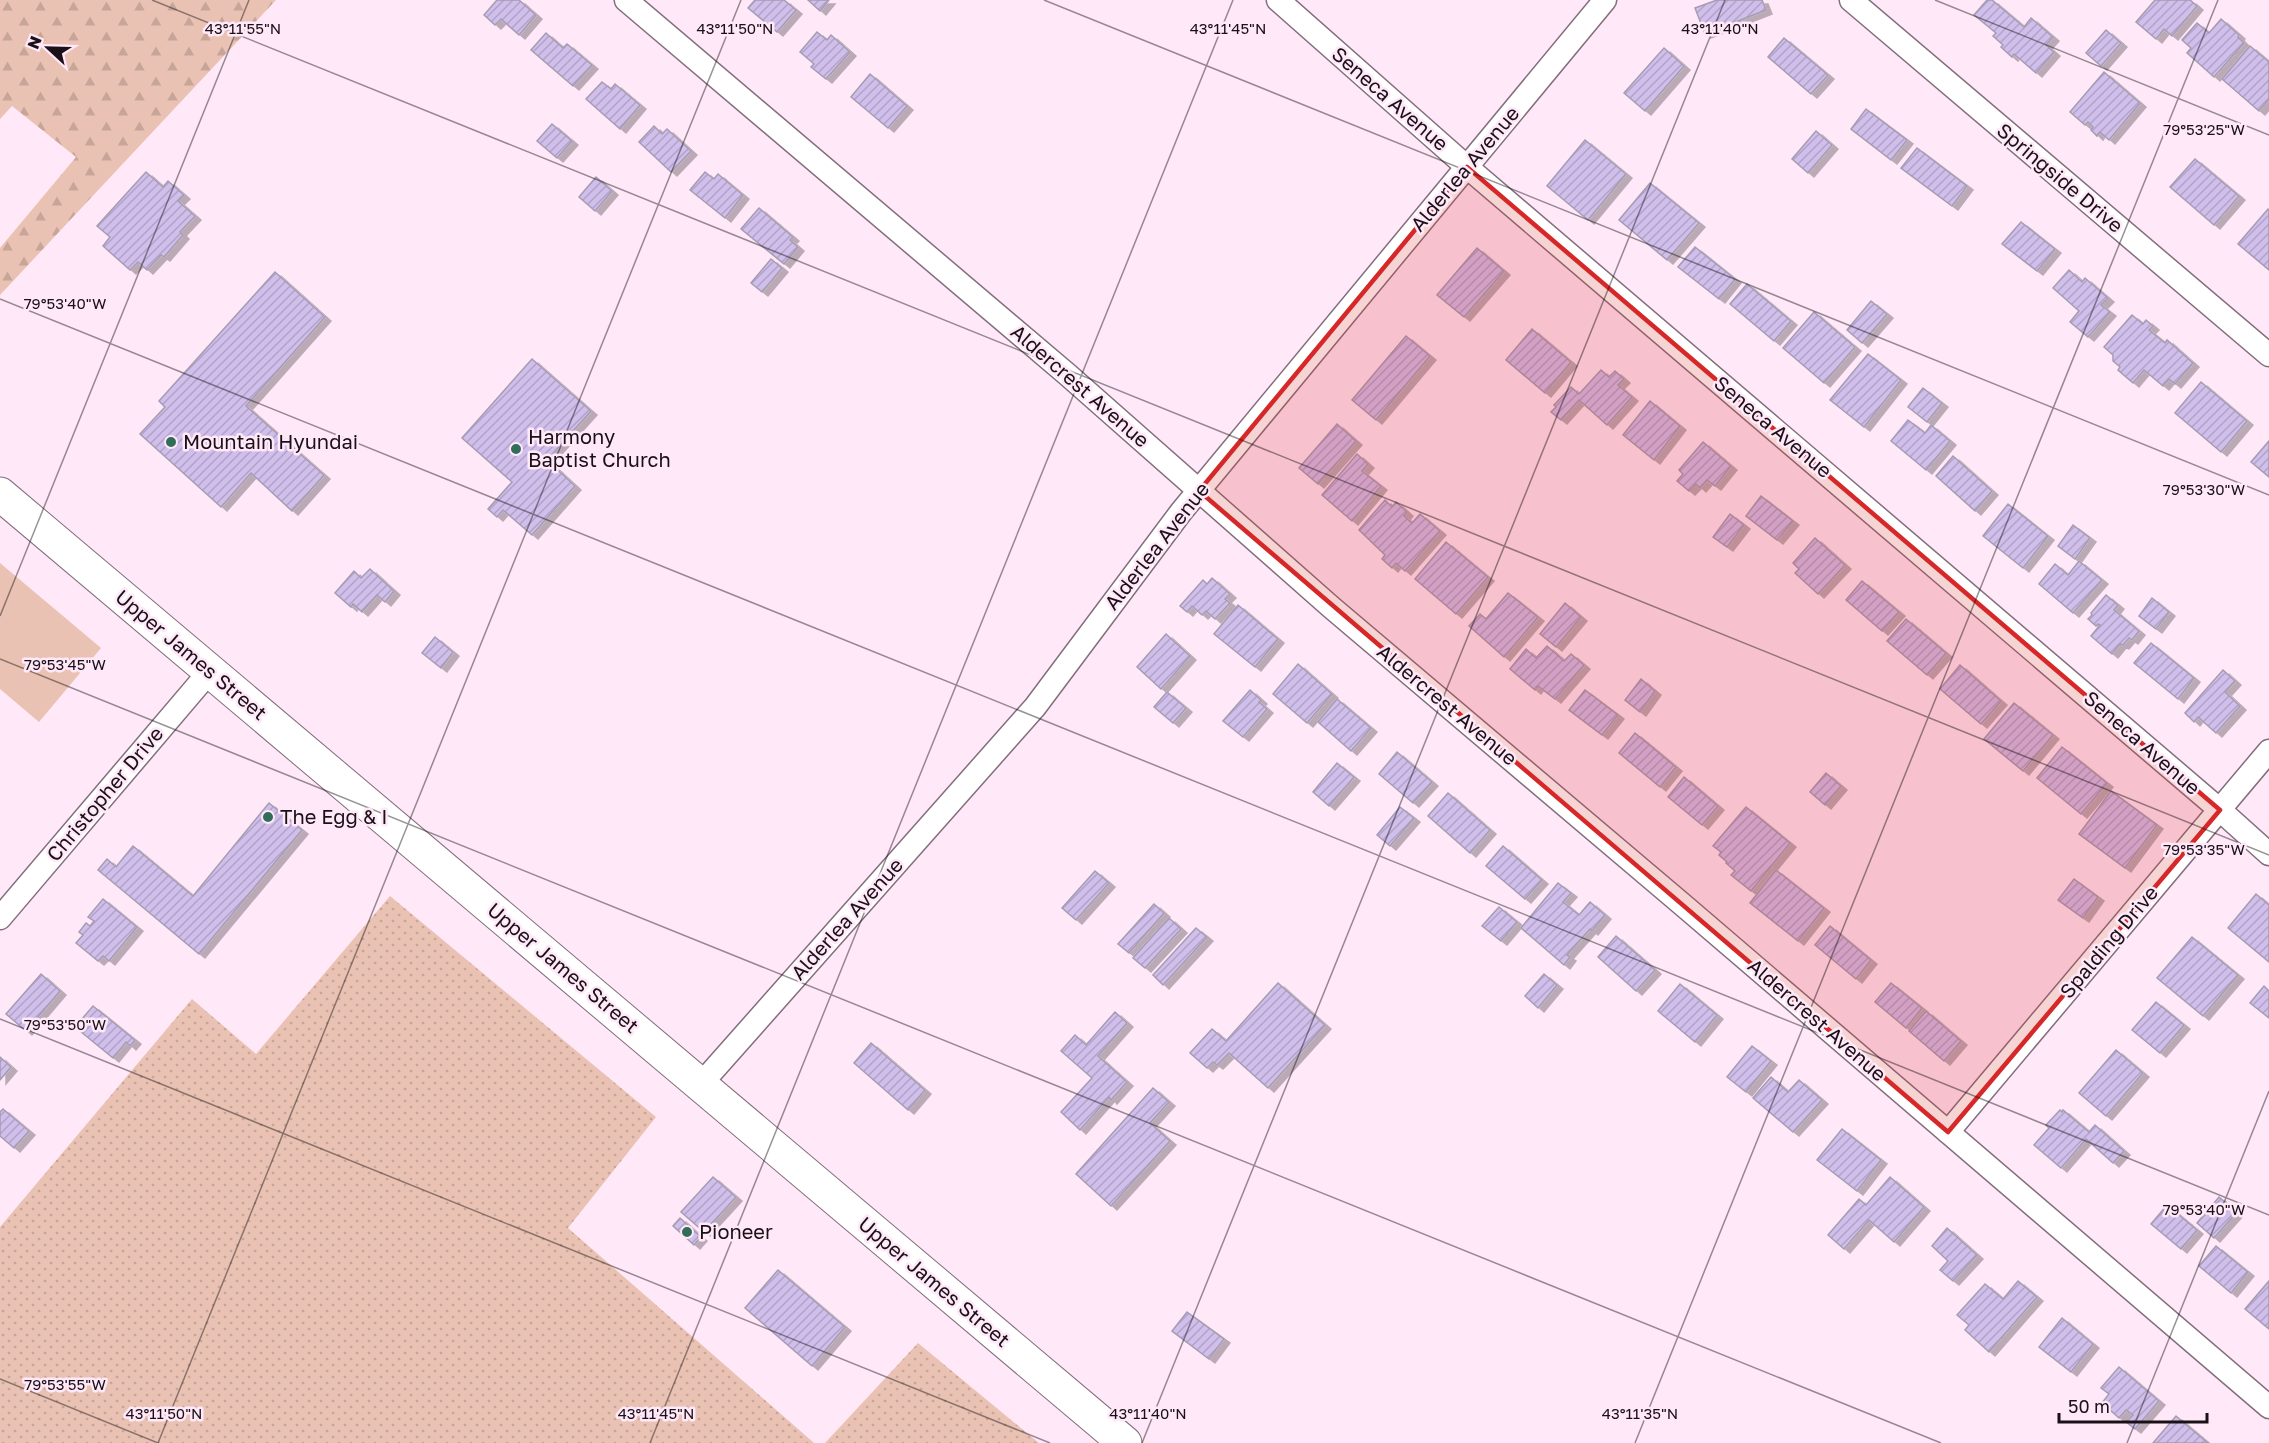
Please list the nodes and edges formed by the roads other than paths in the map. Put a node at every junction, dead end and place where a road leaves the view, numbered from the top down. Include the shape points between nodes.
1 (626, 0) edge
2 (1278, 0) edge
3 (1605, 0) edge
4 (1851, 0) edge
5 (1467, 167) junction
6 (2269, 355) edge
7 (1200, 491) junction
8 (0, 494) edge
9 (210, 671) junction
10 (2269, 751) edge
11 (2220, 810) junction
12 (2269, 854) edge
13 (0, 918) edge
14 (701, 1084) junction
15 (1948, 1132) junction
16 (2269, 1407) edge
17 (1125, 1443) edge

1 - 7 street, Aldercrest Avenue
2 - 5 street, Seneca Avenue
3 - 5 street, Alderlea Avenue
4 - 6 street, Springside Drive
5 - 7 street, Alderlea Avenue
5 - 11 street, Seneca Avenue
7 - 14 street, Alderlea Avenue via 1035,707
7 - 15 street, Aldercrest Avenue via 1330,607
8 - 9 main road, Upper James Street
9 - 13 street, Christopher Drive
9 - 14 main road, Upper James Street
10 - 11 street, Spalding Drive
11 - 12 street, Seneca Avenue
11 - 15 street, Spalding Drive
14 - 17 main road, Upper James Street
15 - 16 street, Aldercrest Avenue

